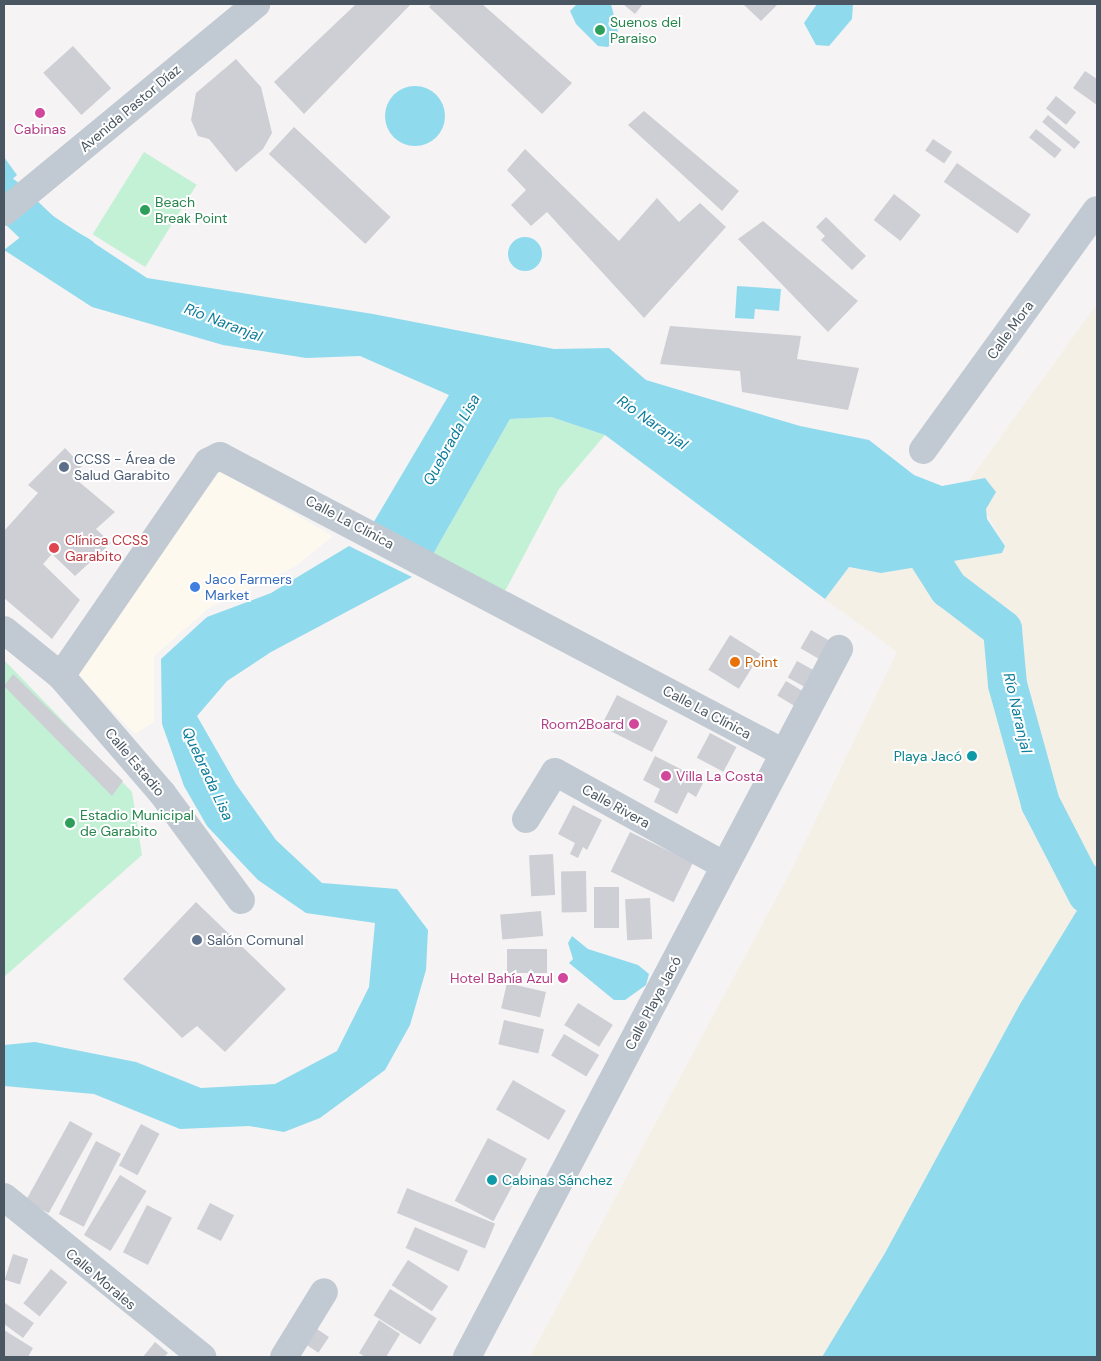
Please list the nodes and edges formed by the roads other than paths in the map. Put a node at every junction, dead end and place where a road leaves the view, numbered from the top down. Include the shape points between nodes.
1 (256, 4) edge
2 (1097, 210) edge
3 (4, 212) edge
4 (923, 450) dead end
5 (4, 630) edge
6 (839, 649) dead end
7 (61, 676) junction
8 (784, 753) junction
9 (526, 818) dead end
10 (725, 866) junction
11 (241, 900) dead end
12 (4, 1197) edge
13 (324, 1292) dead end
14 (173, 1349) edge
15 (202, 1357) edge
16 (284, 1357) edge
17 (468, 1357) edge

1 - 3 street, Avenida Pastor Díaz
2 - 4 street, Calle Mora
5 - 7 street
6 - 8 street, Calle Playa Jacó
7 - 8 street, Calle La Clínica via 214,458 228,458
7 - 11 street, Calle Estadio via 162,793
8 - 10 street, Calle Playa Jacó
9 - 10 street, Calle Rivera via 556,772
10 - 17 street, Calle Playa Jacó
12 - 14 street, Calle Morales
13 - 16 street
14 - 15 street, Calle Morales

